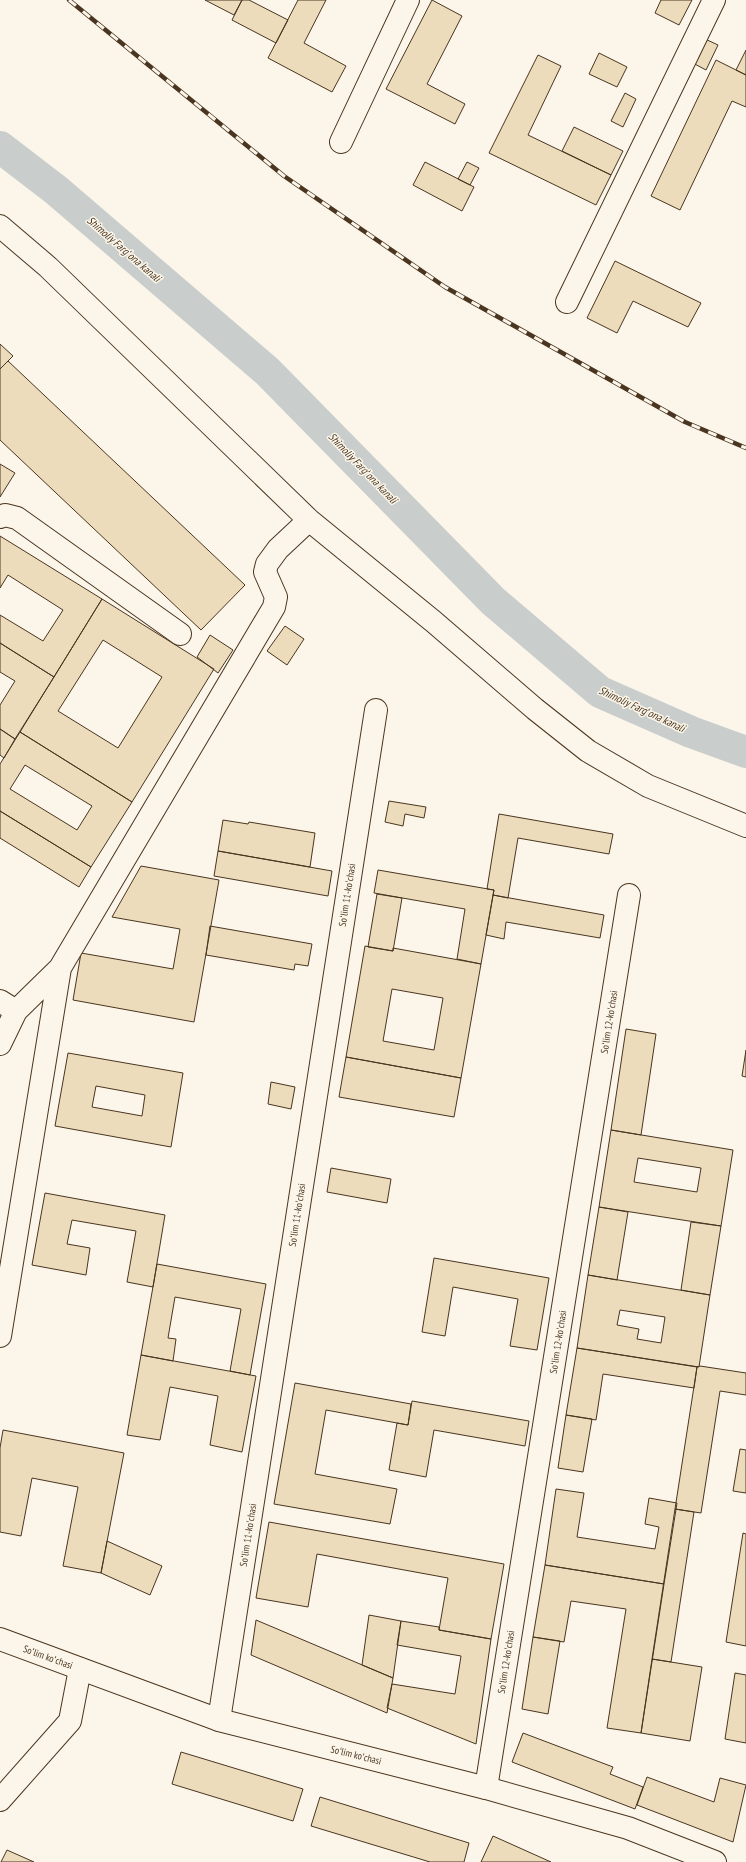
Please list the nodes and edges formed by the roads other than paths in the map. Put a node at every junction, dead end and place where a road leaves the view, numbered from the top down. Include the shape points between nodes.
1 (408, 0) edge
2 (714, 0) edge
3 (341, 142) dead end
4 (0, 226) edge
5 (568, 302) dead end
6 (0, 517) edge
7 (309, 520) junction
8 (180, 634) dead end
9 (376, 710) dead end
10 (746, 826) edge
11 (630, 896) dead end
12 (60, 968) junction
13 (8, 1006) edge
14 (0, 1044) edge
15 (0, 1336) edge
16 (0, 1639) edge
17 (80, 1669) junction
18 (219, 1720) junction
19 (486, 1788) junction
20 (0, 1800) edge
21 (715, 1862) edge

1 - 3 street
2 - 5 street
4 - 7 street via 48,266
6 - 8 street via 5,515 17,518
7 - 10 street via 588,751 648,786
7 - 12 street via 278,549 267,564 265,572 276,597 274,607
9 - 18 street, Soʻlim 11-koʻchasi
11 - 19 street, Soʻlim 12-koʻchasi
12 - 13 street
12 - 15 street
13 - 14 street
16 - 17 street, Soʻlim koʻchasi
17 - 18 street, Soʻlim koʻchasi
17 - 20 street via 70,1721
18 - 19 street, Soʻlim koʻchasi
19 - 21 street, Soʻlim koʻchasi via 628,1828

